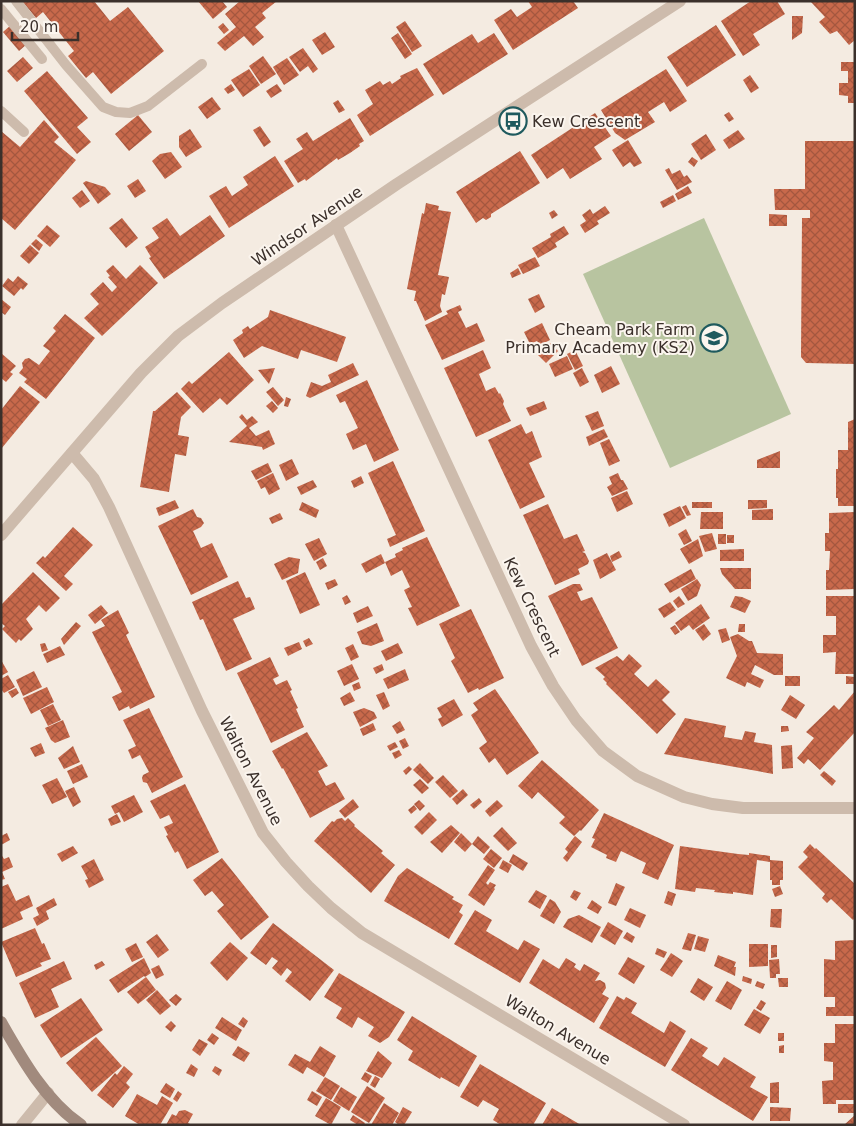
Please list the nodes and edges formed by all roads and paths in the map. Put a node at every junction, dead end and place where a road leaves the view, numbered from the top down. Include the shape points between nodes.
1 (16, 1) edge
2 (680, 1) edge
3 (1, 10) edge
4 (42, 59) dead end
5 (202, 64) dead end
6 (1, 111) edge
7 (24, 132) dead end
8 (336, 226) junction
9 (72, 453) junction
10 (1, 535) edge
11 (855, 808) edge
12 (1, 1022) edge
13 (48, 1093) junction
14 (22, 1125) edge
15 (81, 1125) edge
16 (684, 1125) edge

1 - 5 lane via 103,107 116,112 130,113 148,106
2 - 8 street, Windsor Avenue
3 - 4 lane
6 - 7 lane
8 - 9 street, Windsor Avenue via 178,336
8 - 11 street, Kew Crescent via 531,646 579,724 603,751 637,776 684,797 712,804 743,808
9 - 10 street, Windsor Avenue
9 - 16 street, Walton Avenue via 102,493 202,711 263,833 286,862 362,933
12 - 13 street via 26,1067
13 - 14 street
13 - 15 street via 67,1115

